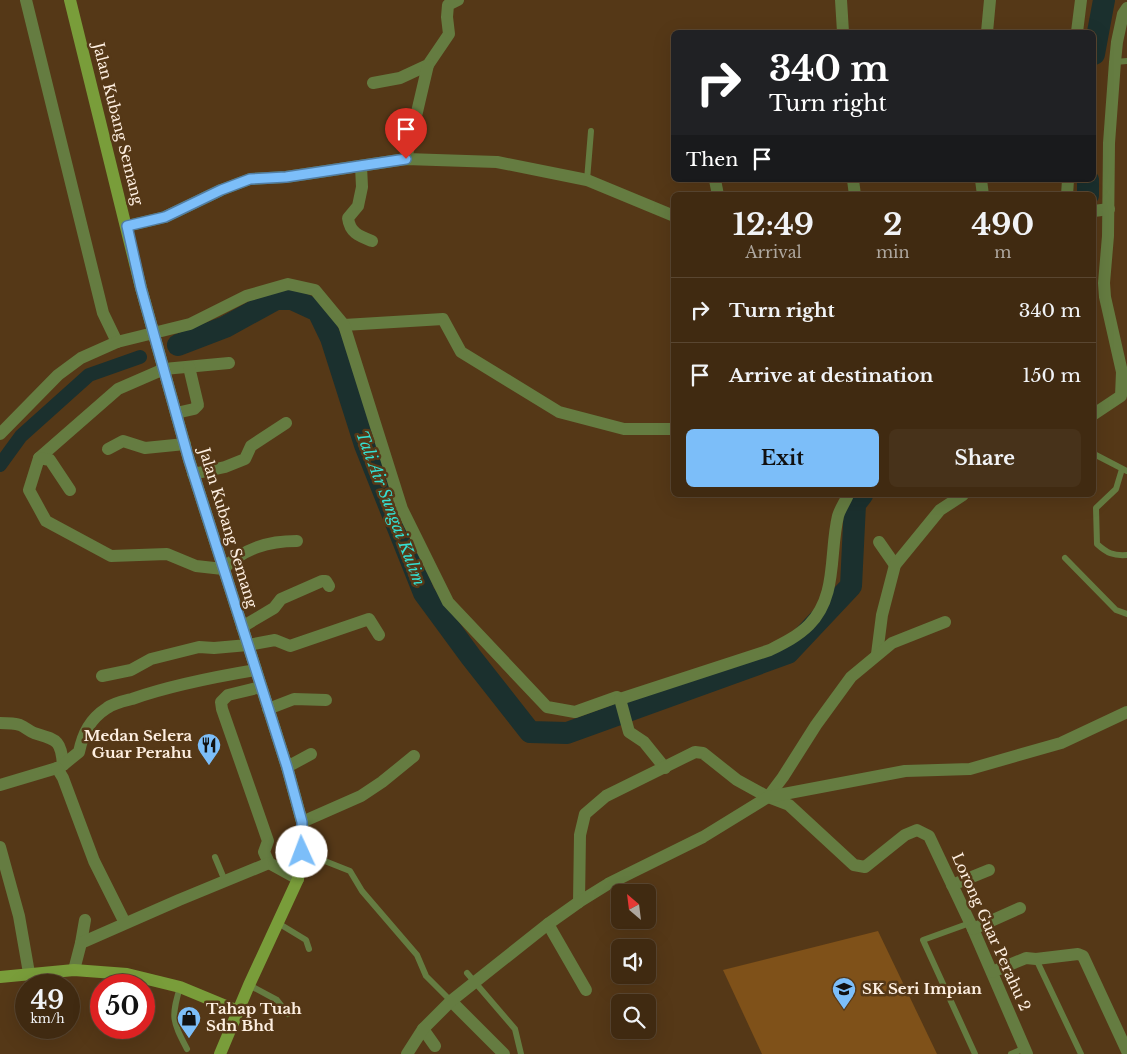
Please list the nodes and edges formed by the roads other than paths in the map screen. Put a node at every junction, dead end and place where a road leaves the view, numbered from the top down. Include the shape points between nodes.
1 (26, 0) edge
2 (70, 0) edge
3 (458, 0) edge
4 (841, 0) edge
5 (990, 0) edge
6 (1081, 0) edge
7 (1127, 8) edge
8 (843, 30) edge
9 (987, 30) edge
10 (1077, 30) edge
11 (1121, 61) edge
12 (428, 64) junction
13 (373, 83) dead end
14 (591, 131) dead end
15 (406, 159) junction
16 (361, 166) junction
17 (587, 180) junction
18 (1101, 210) edge
19 (671, 215) edge
20 (127, 226) junction
21 (372, 242) dead end
22 (344, 325) junction
23 (154, 334) junction
24 (117, 342) junction
25 (229, 363) dead end
26 (189, 367) junction
27 (164, 369) junction
28 (1124, 397) edge
29 (176, 413) junction
30 (1096, 413) edge
31 (286, 423) dead end
32 (671, 430) edge
33 (0, 434) edge
34 (184, 444) junction
35 (108, 449) dead end
36 (1096, 455) edge
37 (39, 458) junction
38 (1124, 470) edge
39 (193, 474) junction
40 (70, 490) dead end
41 (960, 497) edge
42 (843, 499) edge
43 (297, 540) dead end
44 (879, 542) dead end
45 (1127, 555) edge
46 (1065, 558) dead end
47 (895, 565) junction
48 (223, 569) junction
49 (329, 586) dead end
50 (1127, 614) edge
51 (945, 622) dead end
52 (242, 627) junction
53 (379, 635) dead end
54 (248, 645) junction
55 (877, 654) junction
56 (256, 670) junction
57 (102, 676) dead end
58 (262, 687) junction
59 (326, 700) dead end
60 (621, 702) junction
61 (268, 708) junction
62 (1127, 712) edge
63 (0, 723) edge
64 (311, 754) dead end
65 (414, 756) dead end
66 (60, 767) junction
67 (287, 767) junction
68 (665, 768) junction
69 (0, 785) edge
70 (768, 797) junction
71 (302, 822) junction
72 (0, 847) edge
73 (302, 852) junction
74 (215, 857) dead end
75 (268, 863) junction
76 (989, 870) dead end
77 (298, 879) junction
78 (226, 882) junction
79 (952, 885) junction
80 (579, 902) junction
81 (1020, 908) dead end
82 (85, 920) dead end
83 (125, 923) junction
84 (278, 923) junction
85 (548, 924) junction
86 (972, 926) junction
87 (81, 943) junction
88 (310, 949) dead end
89 (1036, 959) junction
90 (74, 970) junction
91 (992, 972) junction
92 (30, 973) junction
93 (467, 973) dead end
94 (0, 977) edge
95 (476, 982) junction
96 (249, 984) junction
97 (180, 987) junction
98 (586, 990) dead end
99 (451, 1001) junction
100 (238, 1011) junction
101 (288, 1014) dead end
102 (423, 1029) junction
103 (435, 1046) dead end
104 (187, 1049) dead end
105 (1026, 1051) edge
106 (1127, 1052) edge
107 (220, 1054) edge
108 (407, 1054) edge
109 (504, 1054) edge
110 (520, 1054) edge
111 (975, 1054) edge
112 (1011, 1054) edge
113 (1081, 1054) edge

1 - 24 street via 103,313
2 - 20 main road, Jalan Kubang Semang
3 - 12 street via 448,4 449,34
4 - 8 street
5 - 9 street
6 - 10 street
7 - 11 street via 1117,42
11 - 18 street
12 - 13 street via 400,78
12 - 15 street
14 - 17 lane
15 - 16 street
15 - 17 street via 497,162
16 - 20 street via 250,179 165,217
16 - 21 street via 362,187 358,206 348,218 349,226
17 - 19 street
18 - 28 street via 1105,297 1122,372
20 - 23 main road, Jalan Kubang Semang
22 - 23 street via 315,290 288,284 246,296 190,324
22 - 32 street via 443,319 460,352 559,412 624,430
22 - 60 street via 402,509 448,602 547,707 575,712 617,697
23 - 24 street
23 - 27 main road, Jalan Kubang Semang
24 - 33 street via 81,358 58,375
25 - 26 street
26 - 27 street
26 - 29 street via 198,405
27 - 29 main road, Jalan Kubang Semang
27 - 37 street via 118,389
28 - 30 street
29 - 34 main road, Jalan Kubang Semang
31 - 39 street via 251,446 245,459
34 - 35 street via 145,448 123,441
34 - 39 main road, Jalan Kubang Semang
36 - 38 lane
37 - 40 street via 50,460
37 - 48 street via 29,490 46,521 111,556 167,554 196,566
38 - 45 lane via 1116,489 1096,508 1097,544 1107,553
39 - 48 main road, Jalan Kubang Semang
41 - 47 street via 940,510
42 - 60 street via 829,587 824,605 809,625 770,650
43 - 48 street via 277,541 258,547
44 - 47 street
46 - 50 lane via 1116,610
47 - 55 street via 882,614
48 - 52 main road, Jalan Kubang Semang
49 - 52 street via 322,581 292,593
51 - 55 street via 892,643
52 - 54 main road, Jalan Kubang Semang
53 - 54 street via 369,618 290,646 275,640
54 - 56 main road, Jalan Kubang Semang
54 - 57 street via 198,647 151,659 131,670
55 - 70 street via 851,677
56 - 58 main road, Jalan Kubang Semang
56 - 66 street via 193,681 108,707 82,736 79,752
58 - 61 main road, Jalan Kubang Semang
58 - 75 street via 228,695 221,702 268,841 264,852
59 - 61 street via 294,699
60 - 68 street via 629,732 644,742
61 - 67 main road, Jalan Kubang Semang
62 - 70 street via 1061,743 970,769 905,771
63 - 66 street via 20,725 57,742 61,750
64 - 67 street
65 - 71 street via 361,796
66 - 69 street
66 - 83 street via 94,860
67 - 71 main road, Jalan Kubang Semang
68 - 70 street via 695,752 703,753 737,780
68 - 80 street via 606,796 584,814 580,835
70 - 79 street, Lorong Guar Perahu 2 via 789,806 854,865 865,867 905,835 917,830 929,836
70 - 80 street via 703,837
71 - 73 main road, Jalan Kubang Semang
72 - 92 street via 19,916
73 - 77 main road, Jalan Kubang Semang
73 - 99 lane via 350,871 362,891 417,955 426,976
74 - 78 lane
75 - 77 street
75 - 78 street
76 - 79 street
77 - 84 main road, Jalan Kubang Semang
78 - 83 street
79 - 86 street, Lorong Guar Perahu 2
80 - 85 street
81 - 86 street
82 - 87 street
83 - 87 street
84 - 88 lane via 306,940
84 - 96 main road, Jalan Kubang Semang
85 - 95 street
85 - 98 street
86 - 91 street, Lorong Guar Perahu 2
86 - 111 lane via 923,940
87 - 90 street
89 - 91 street via 1026,958
89 - 106 street via 1083,956
89 - 113 lane
90 - 92 main road
90 - 97 main road via 127,974
91 - 105 street, Lorong Guar Perahu 2
92 - 94 main road
93 - 95 lane
95 - 99 street
95 - 110 lane via 515,1029
96 - 100 main road, Jalan Kubang Semang
96 - 101 lane via 277,1000
97 - 100 main road
97 - 104 lane via 174,1010 175,1026
99 - 102 street
99 - 109 street
100 - 107 main road, Jalan Kubang Semang
102 - 103 street
102 - 108 street
105 - 112 lane

